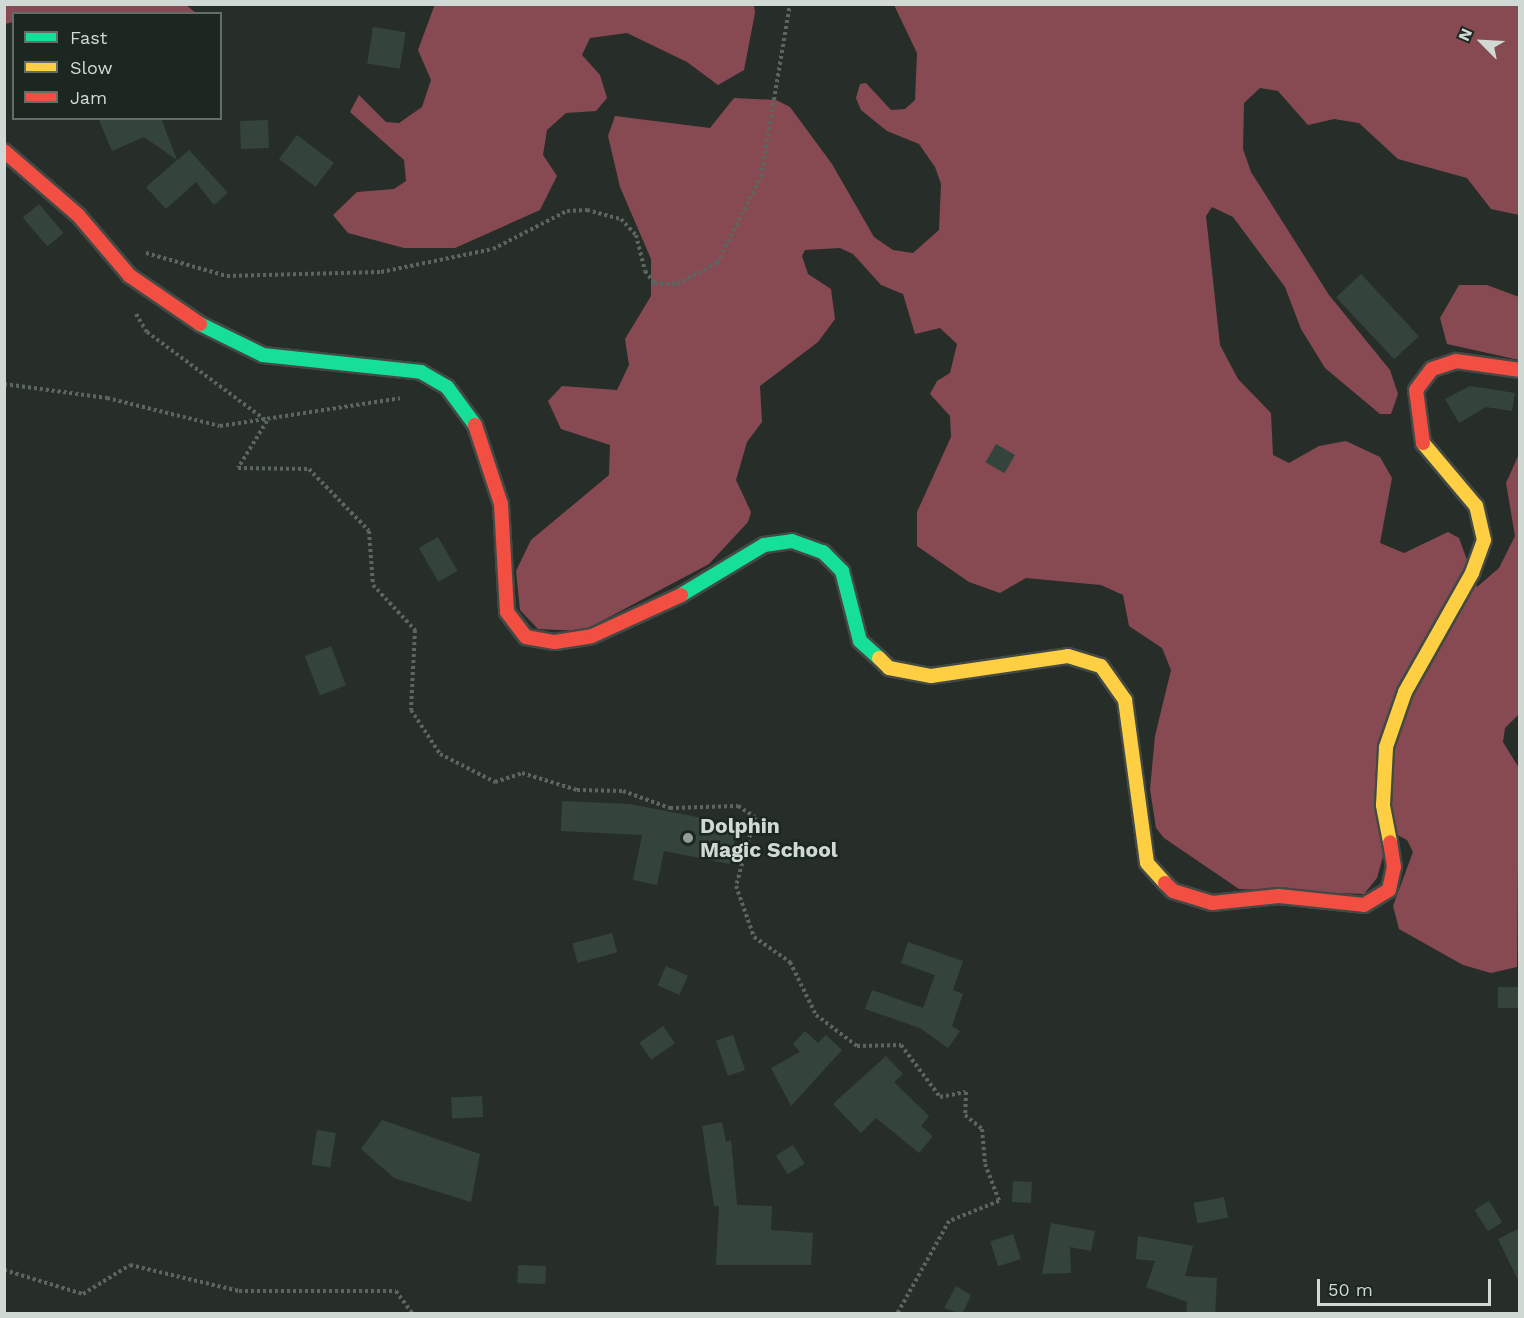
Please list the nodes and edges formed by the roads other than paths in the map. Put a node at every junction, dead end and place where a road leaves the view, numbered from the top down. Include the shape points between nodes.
1 (4, 151) edge
2 (1520, 370) edge

1 - 2 main road via 78,215 111,255 165,303 263,355 421,372 447,387 473,421 488,456 501,504 507,612 526,637 555,642 592,636 676,598 764,545 792,541 823,552 842,571 853,597 860,641 889,668 931,676 1068,656 1101,666 1125,700 1148,862 1173,891 1212,903 1279,896 1364,905 1389,890 1394,867 1383,805 1386,747 1409,682 1472,573 1484,540 1476,506 1423,445 1416,390 1432,369 1456,361

